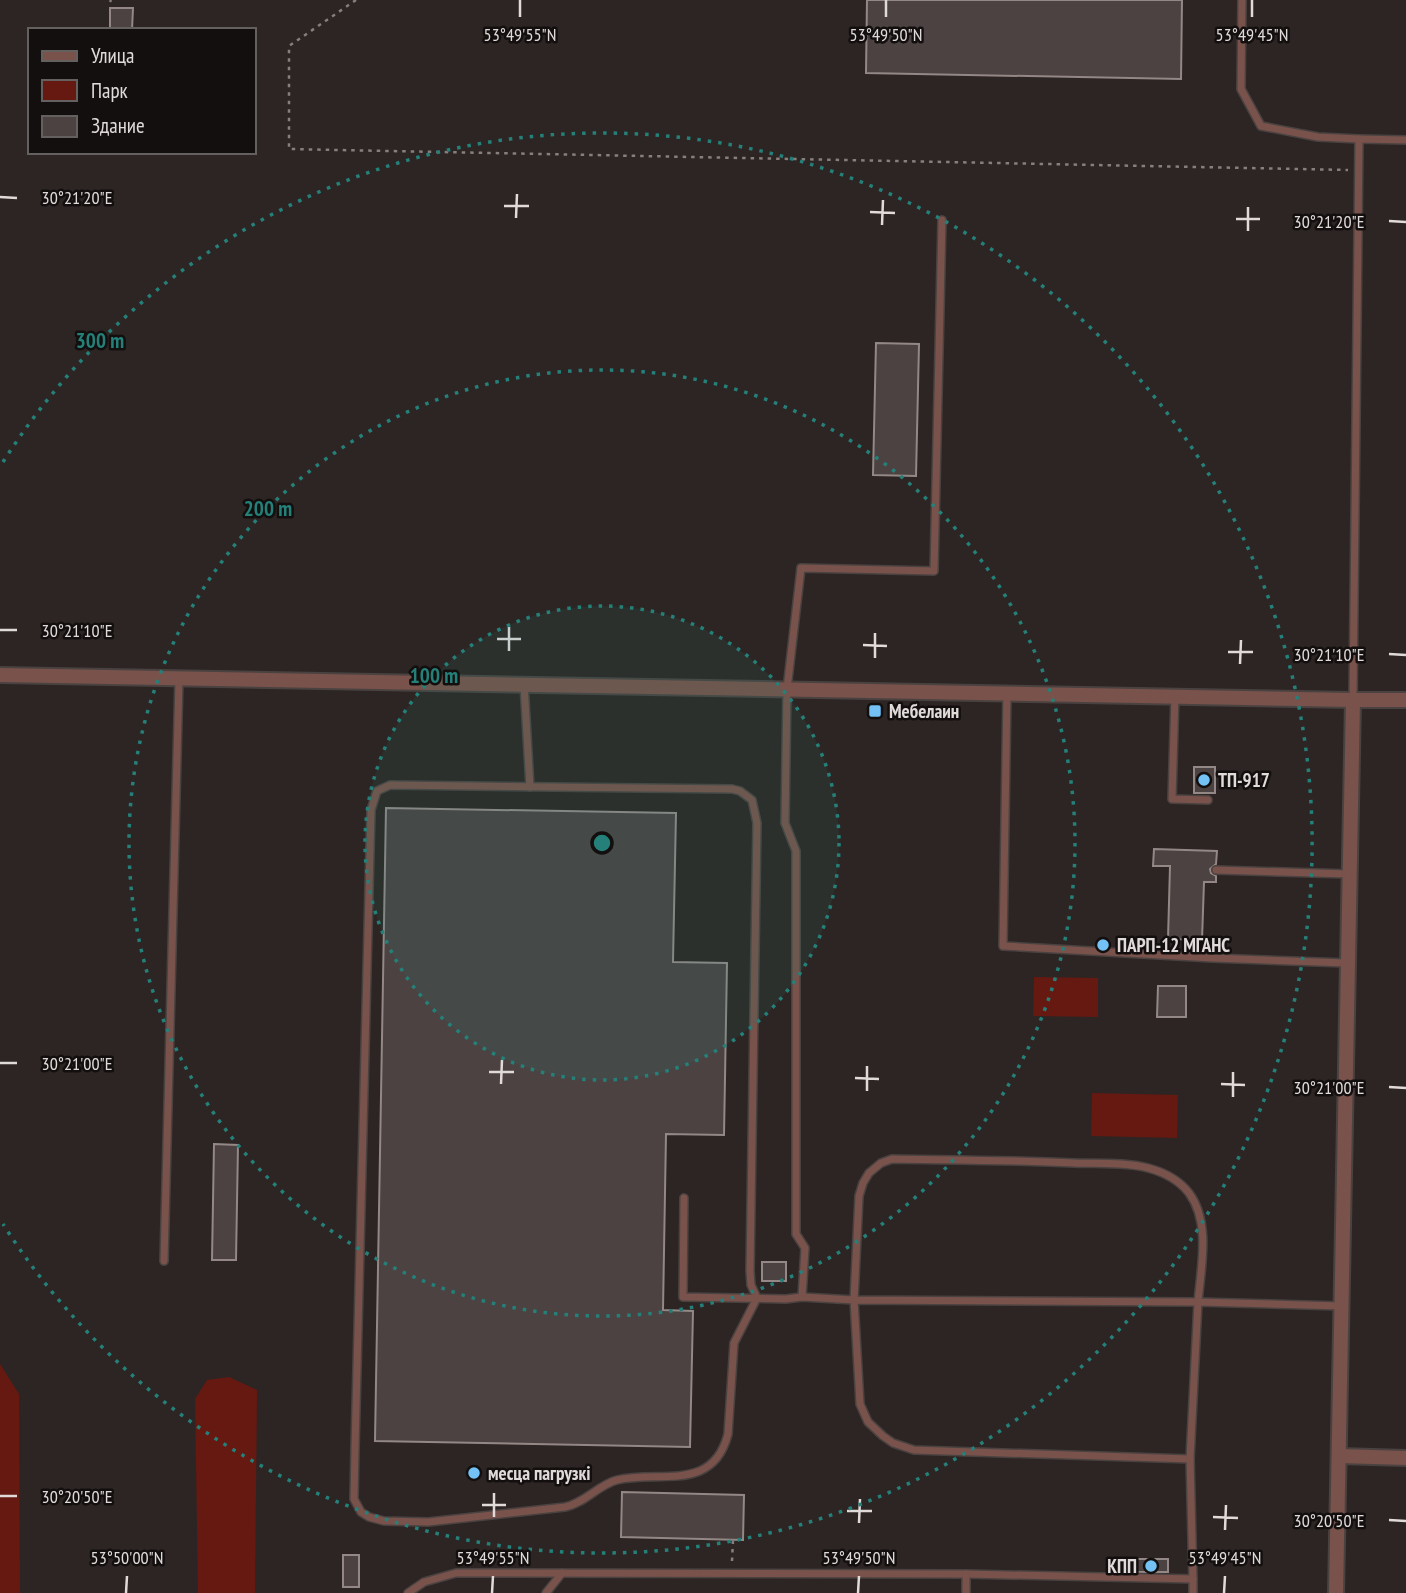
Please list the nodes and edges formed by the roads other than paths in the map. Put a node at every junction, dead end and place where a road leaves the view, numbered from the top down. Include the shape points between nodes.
1 (1242, 0) edge
2 (1359, 139) junction
3 (1406, 140) edge
4 (942, 220) dead end
5 (0, 675) edge
6 (179, 678) junction
7 (524, 683) junction
8 (787, 689) junction
9 (1007, 692) junction
10 (1175, 695) junction
11 (1353, 700) junction
12 (1406, 700) edge
13 (530, 787) junction
14 (1208, 800) dead end
15 (1216, 870) dead end
16 (1349, 874) junction
17 (1346, 963) junction
18 (684, 1198) dead end
19 (164, 1261) dead end
20 (802, 1297) junction
21 (757, 1298) junction
22 (854, 1300) junction
23 (1198, 1302) junction
24 (1342, 1306) junction
25 (1339, 1456) junction
26 (1406, 1458) edge
27 (1190, 1459) junction
28 (562, 1573) junction
29 (966, 1574) junction
30 (1193, 1579) junction
31 (408, 1593) edge
32 (546, 1593) edge
33 (966, 1593) edge
34 (1193, 1593) edge
35 (1336, 1593) edge

1 - 2 lane via 1241,89 1261,126
2 - 3 lane
2 - 11 lane
4 - 8 lane via 934,571 801,568
5 - 6 street
6 - 7 street
6 - 19 lane
7 - 8 street
7 - 13 lane
8 - 9 street
8 - 20 lane via 785,823 796,851 796,1234 805,1248
9 - 10 street
9 - 17 lane via 1003,946
10 - 11 street
10 - 14 lane via 1172,799
11 - 12 street
11 - 16 street
13 - 21 lane via 732,789 752,800 757,823 750,1271
13 - 21 lane via 390,785 377,791 374,799 357,1506 376,1519 428,1522 565,1507 616,1480 684,1477 702,1470 725,1446 734,1343
15 - 16 lane
16 - 17 street
17 - 24 street
18 - 21 lane via 683,1297
20 - 21 lane
20 - 22 lane
22 - 23 lane
22 - 23 lane via 860,1189 869,1173 892,1159 1131,1165 1161,1172 1185,1188 1199,1214
22 - 27 lane via 860,1404 868,1422 893,1443 914,1450
23 - 24 lane
23 - 27 lane
24 - 25 street
25 - 26 street
25 - 35 street
27 - 30 lane
28 - 29 lane
28 - 31 lane via 456,1573 424,1582
28 - 32 lane
29 - 30 lane
29 - 33 lane
30 - 34 lane

